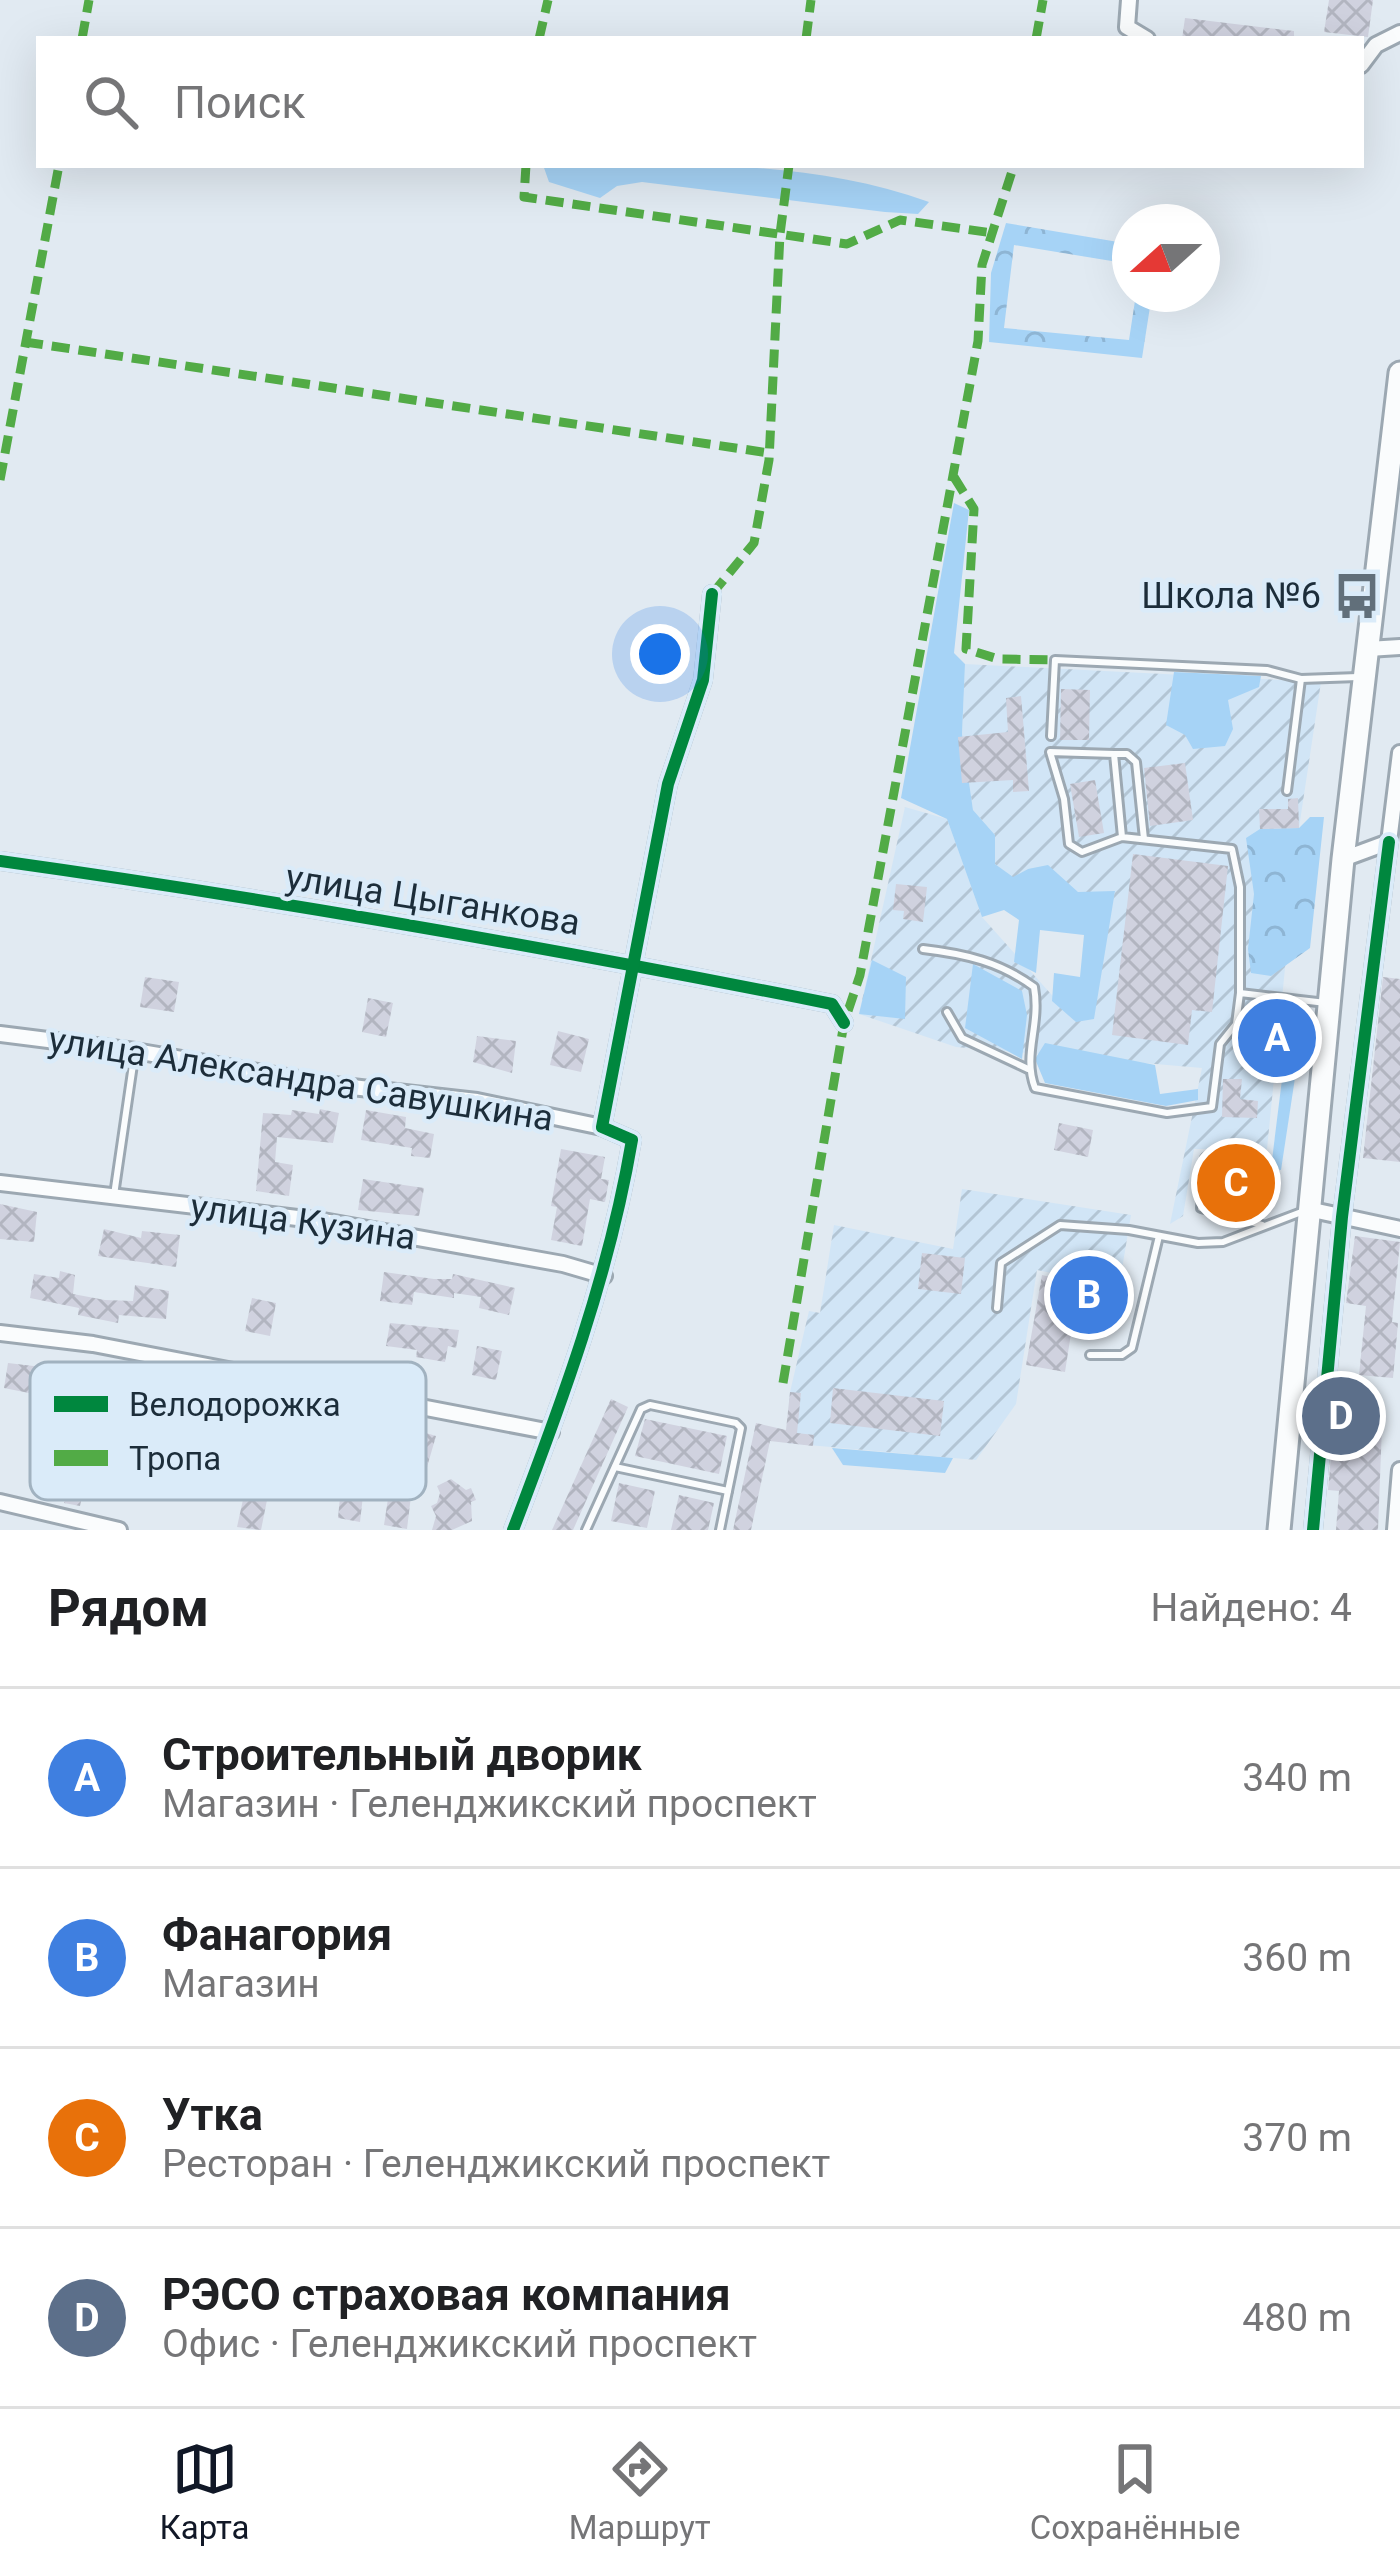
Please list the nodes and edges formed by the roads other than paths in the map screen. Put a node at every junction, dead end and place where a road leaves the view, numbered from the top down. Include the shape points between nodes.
1 (1130, 0) edge
2 (1400, 32) edge
3 (1142, 36) edge
4 (1364, 60) edge
5 (1400, 374) edge
6 (712, 594) dead end
7 (1400, 647) edge
8 (1368, 649) junction
9 (1365, 676) junction
10 (1301, 680) junction
11 (1052, 736) dead end
12 (1400, 753) edge
13 (1114, 754) junction
14 (1288, 791) dead end
15 (1122, 837) junction
16 (1144, 839) junction
17 (1394, 843) edge
18 (1343, 859) junction
19 (0, 861) edge
20 (923, 949) dead end
21 (631, 964) junction
22 (1240, 993) junction
23 (1330, 1004) junction
24 (947, 1012) dead end
25 (844, 1023) dead end
26 (0, 1034) edge
27 (135, 1051) junction
28 (1028, 1069) junction
29 (602, 1127) junction
30 (0, 1183) edge
31 (114, 1196) junction
32 (1307, 1209) junction
33 (1342, 1217) junction
34 (1246, 1220) junction
35 (1265, 1226) junction
36 (1400, 1229) edge
37 (1159, 1236) junction
38 (604, 1276) junction
39 (997, 1308) dead end
40 (0, 1333) edge
41 (1090, 1355) dead end
42 (186, 1362) edge
43 (426, 1408) edge
44 (550, 1432) junction
45 (615, 1467) junction
46 (1400, 1471) edge
47 (728, 1491) junction
48 (0, 1502) edge
49 (119, 1530) edge
50 (513, 1530) edge
51 (586, 1530) edge
52 (720, 1530) edge
53 (1279, 1530) edge
54 (1313, 1530) edge
55 (1395, 1530) edge

1 - 3 street via 1127,27
2 - 4 street
5 - 8 main road
6 - 21 street via 703,680 668,784
7 - 8 street
8 - 9 main road
9 - 10 lane
9 - 18 main road
10 - 11 lane via 1267,670 1054,661
10 - 14 lane
12 - 17 street
13 - 15 lane
13 - 15 lane via 1051,752 1069,844 1082,852
13 - 16 lane via 1136,762
15 - 16 lane
16 - 22 lane via 1232,849
17 - 18 street
17 - 33 street
18 - 23 main road
19 - 21 street, улица Цыганкова
20 - 28 lane via 970,954 1034,988 1039,1014
21 - 25 street, улица Цыганкова via 832,1004
21 - 29 street
22 - 23 lane
22 - 28 lane via 1237,1024 1220,1044 1212,1107 1167,1113 1035,1088
23 - 32 main road
24 - 28 lane via 962,1037
26 - 27 street, улица Александра Савушкина
27 - 29 street, улица Александра Савушкина
27 - 31 lane
29 - 38 street via 632,1140
30 - 31 street, улица Кузина
31 - 38 street, улица Кузина via 323,1221
32 - 33 street
32 - 35 lane
32 - 53 main road
33 - 36 street
33 - 54 street
34 - 34 lane via 1202,1208 1209,1155 1254,1161
34 - 35 lane
35 - 37 lane via 1222,1242
37 - 39 lane via 1060,1225 1000,1263
37 - 41 lane via 1132,1348
38 - 44 street
40 - 42 street
43 - 44 street
44 - 50 street
45 - 47 lane
45 - 47 lane via 643,1406 714,1419 741,1431
45 - 51 lane
46 - 55 street
47 - 52 lane
48 - 49 street

